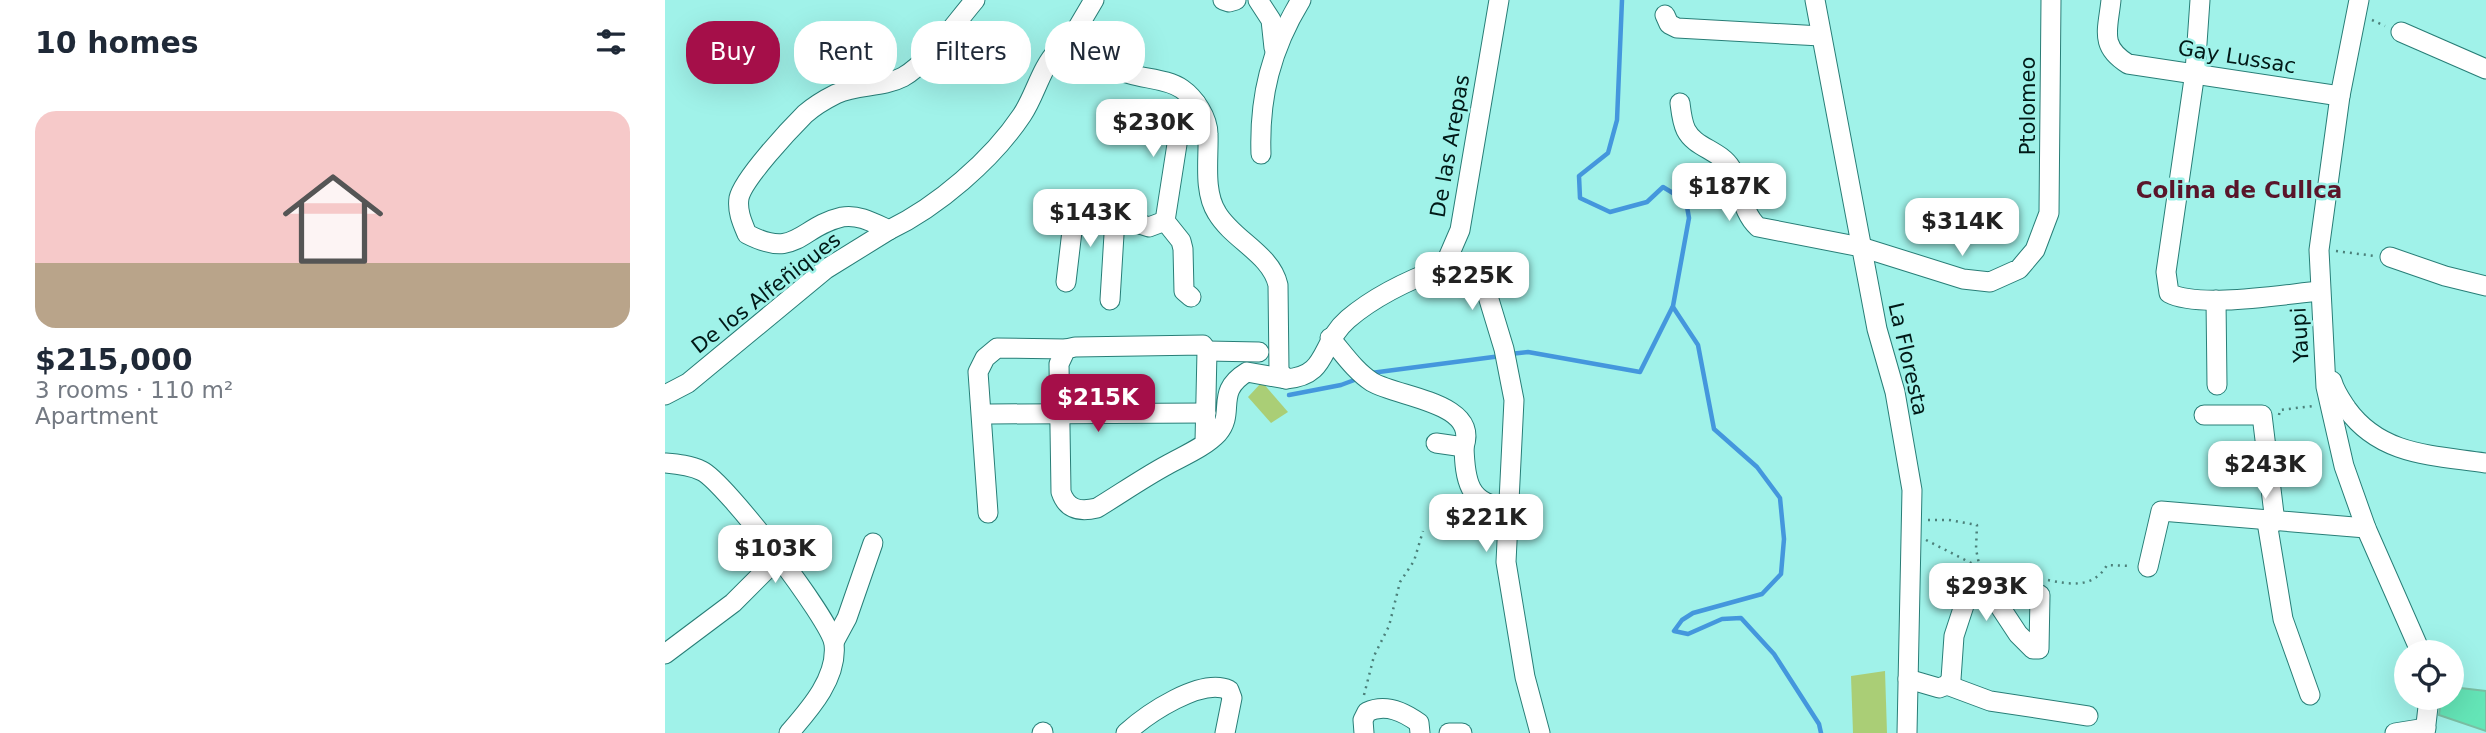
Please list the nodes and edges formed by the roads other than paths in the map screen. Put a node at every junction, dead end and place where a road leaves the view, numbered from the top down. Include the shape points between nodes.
1 (975, 0) edge
2 (1094, 0) edge
3 (1223, 0) edge
4 (1236, 0) edge
5 (1258, 0) edge
6 (1301, 0) edge
7 (1499, 0) edge
8 (1815, 0) edge
9 (2051, 0) edge
10 (2111, 0) edge
11 (2200, 0) edge
12 (2357, 7) edge
13 (1665, 15) dead end
14 (1082, 21) edge
15 (2402, 33) road end
16 (1821, 36) junction
17 (1274, 52) junction
18 (1045, 68) edge
19 (2486, 69) edge
20 (2195, 72) junction
21 (1145, 78) edge
22 (2340, 96) junction
23 (1196, 103) junction
24 (1680, 103) dead end
25 (1261, 154) dead end
26 (1115, 218) junction
27 (1165, 221) junction
28 (889, 230) junction
29 (1861, 247) junction
30 (2390, 257) road end
31 (1444, 267) junction
32 (1066, 282) dead end
33 (2486, 286) edge
34 (2321, 291) junction
35 (1191, 297) dead end
36 (1110, 300) dead end
37 (2216, 300) junction
38 (1330, 338) junction
39 (2323, 347) junction
40 (1066, 349) junction
41 (1207, 351) junction
42 (1259, 352) dead end
43 (1286, 379) junction
44 (2217, 385) dead end
45 (665, 395) edge
46 (1206, 413) junction
47 (990, 414) dead end
48 (1062, 415) junction
49 (2204, 415) dead end
50 (1205, 442) junction
51 (1436, 443) dead end
52 (1464, 447) junction
53 (665, 463) edge
54 (2486, 463) edge
55 (1507, 507) junction
56 (988, 513) dead end
57 (2271, 522) junction
58 (2366, 528) junction
59 (873, 543) dead end
60 (778, 558) junction
61 (2148, 567) road end
62 (2040, 595) dead end
63 (2415, 640) edge
64 (834, 642) junction
65 (665, 654) edge
66 (1908, 679) junction
67 (1947, 685) junction
68 (2310, 695) dead end
69 (2428, 710) edge
70 (2088, 716) dead end
71 (2426, 731) edge
72 (789, 733) edge
73 (1126, 733) edge
74 (1225, 733) edge
75 (1364, 733) edge
76 (1420, 733) edge
77 (1449, 733) edge
78 (1462, 733) edge
79 (1540, 733) edge
80 (1907, 733) edge
81 (2395, 733) edge

1 - 28 street, De los Alfeñiques via 905,76 836,94 806,113 739,196 739,214 747,234 765,243 783,246 841,217 867,219
2 - 14 street
3 - 4 street
5 - 17 street via 1271,20
6 - 17 street
7 - 31 street, De las Arepas via 1460,230
8 - 16 street, La Floresta
9 - 29 street, Ptolomeo via 2049,213 2035,250 2019,269 1990,282 1963,279
10 - 20 street, Gay Lussac via 2107,42 2113,55 2128,64
11 - 20 street
12 - 22 street, Yaupi
13 - 16 street via 1677,28
15 - 19 street
16 - 29 street, La Floresta
17 - 25 street via 1260,119
18 - 28 street via 1009,133 956,187 921,214
20 - 22 street, Gay Lussac
20 - 37 street via 2167,283 2169,293 2176,297
21 - 23 street via 1181,88
22 - 34 street, Yaupi via 2319,250
23 - 27 street via 1180,125
23 - 43 street via 1208,131 1209,185 1215,212 1275,272 1279,371
24 - 29 street via 1685,128 1723,157 1741,189 1747,214 1758,227
26 - 27 street via 1149,227
26 - 32 street via 1090,208 1080,208 1074,214
26 - 36 street
27 - 35 street via 1181,241 1184,291
28 - 45 street, De los Alfeñiques via 825,269 688,383
29 - 66 street, La Floresta via 1912,490
30 - 33 street
31 - 38 street via 1389,292 1349,318
31 - 55 street via 1471,279 1487,293 1506,355 1514,400
34 - 37 street
34 - 39 street, Yaupi
37 - 44 street
38 - 43 street via 1309,375
38 - 52 street via 1373,382 1457,414 1466,430
39 - 54 street via 2335,391 2359,426 2389,446
39 - 58 street, Yaupi via 2330,413
40 - 41 street via 1203,345
40 - 48 street via 1059,364
40 - 56 street via 997,348 978,372
41 - 42 street
41 - 46 street
43 - 50 street via 1247,372 1240,376 1227,393 1218,432
46 - 48 street
46 - 50 street
47 - 48 street
48 - 50 street via 1064,501 1084,511 1097,508
49 - 57 street via 2262,415
51 - 52 street
52 - 55 street via 1469,486 1493,507
53 - 60 street via 703,471 721,486
55 - 79 street via 1506,562 1525,677
57 - 58 street
57 - 61 street via 2161,511
57 - 68 street via 2283,619
58 - 63 street, Yaupi
59 - 64 street
60 - 64 street
60 - 65 street via 733,603
62 - 67 street via 2041,641 2039,649 2033,649 1983,581 1972,581 1954,636
64 - 72 street via 833,662 823,689
66 - 67 street via 1939,688
66 - 80 street, La Floresta
67 - 70 street via 1990,701
69 - 71 street
71 - 81 street
73 - 74 street via 1175,700 1209,687 1229,690 1233,698
75 - 76 street via 1367,712 1382,708 1397,710 1419,723
77 - 78 street

